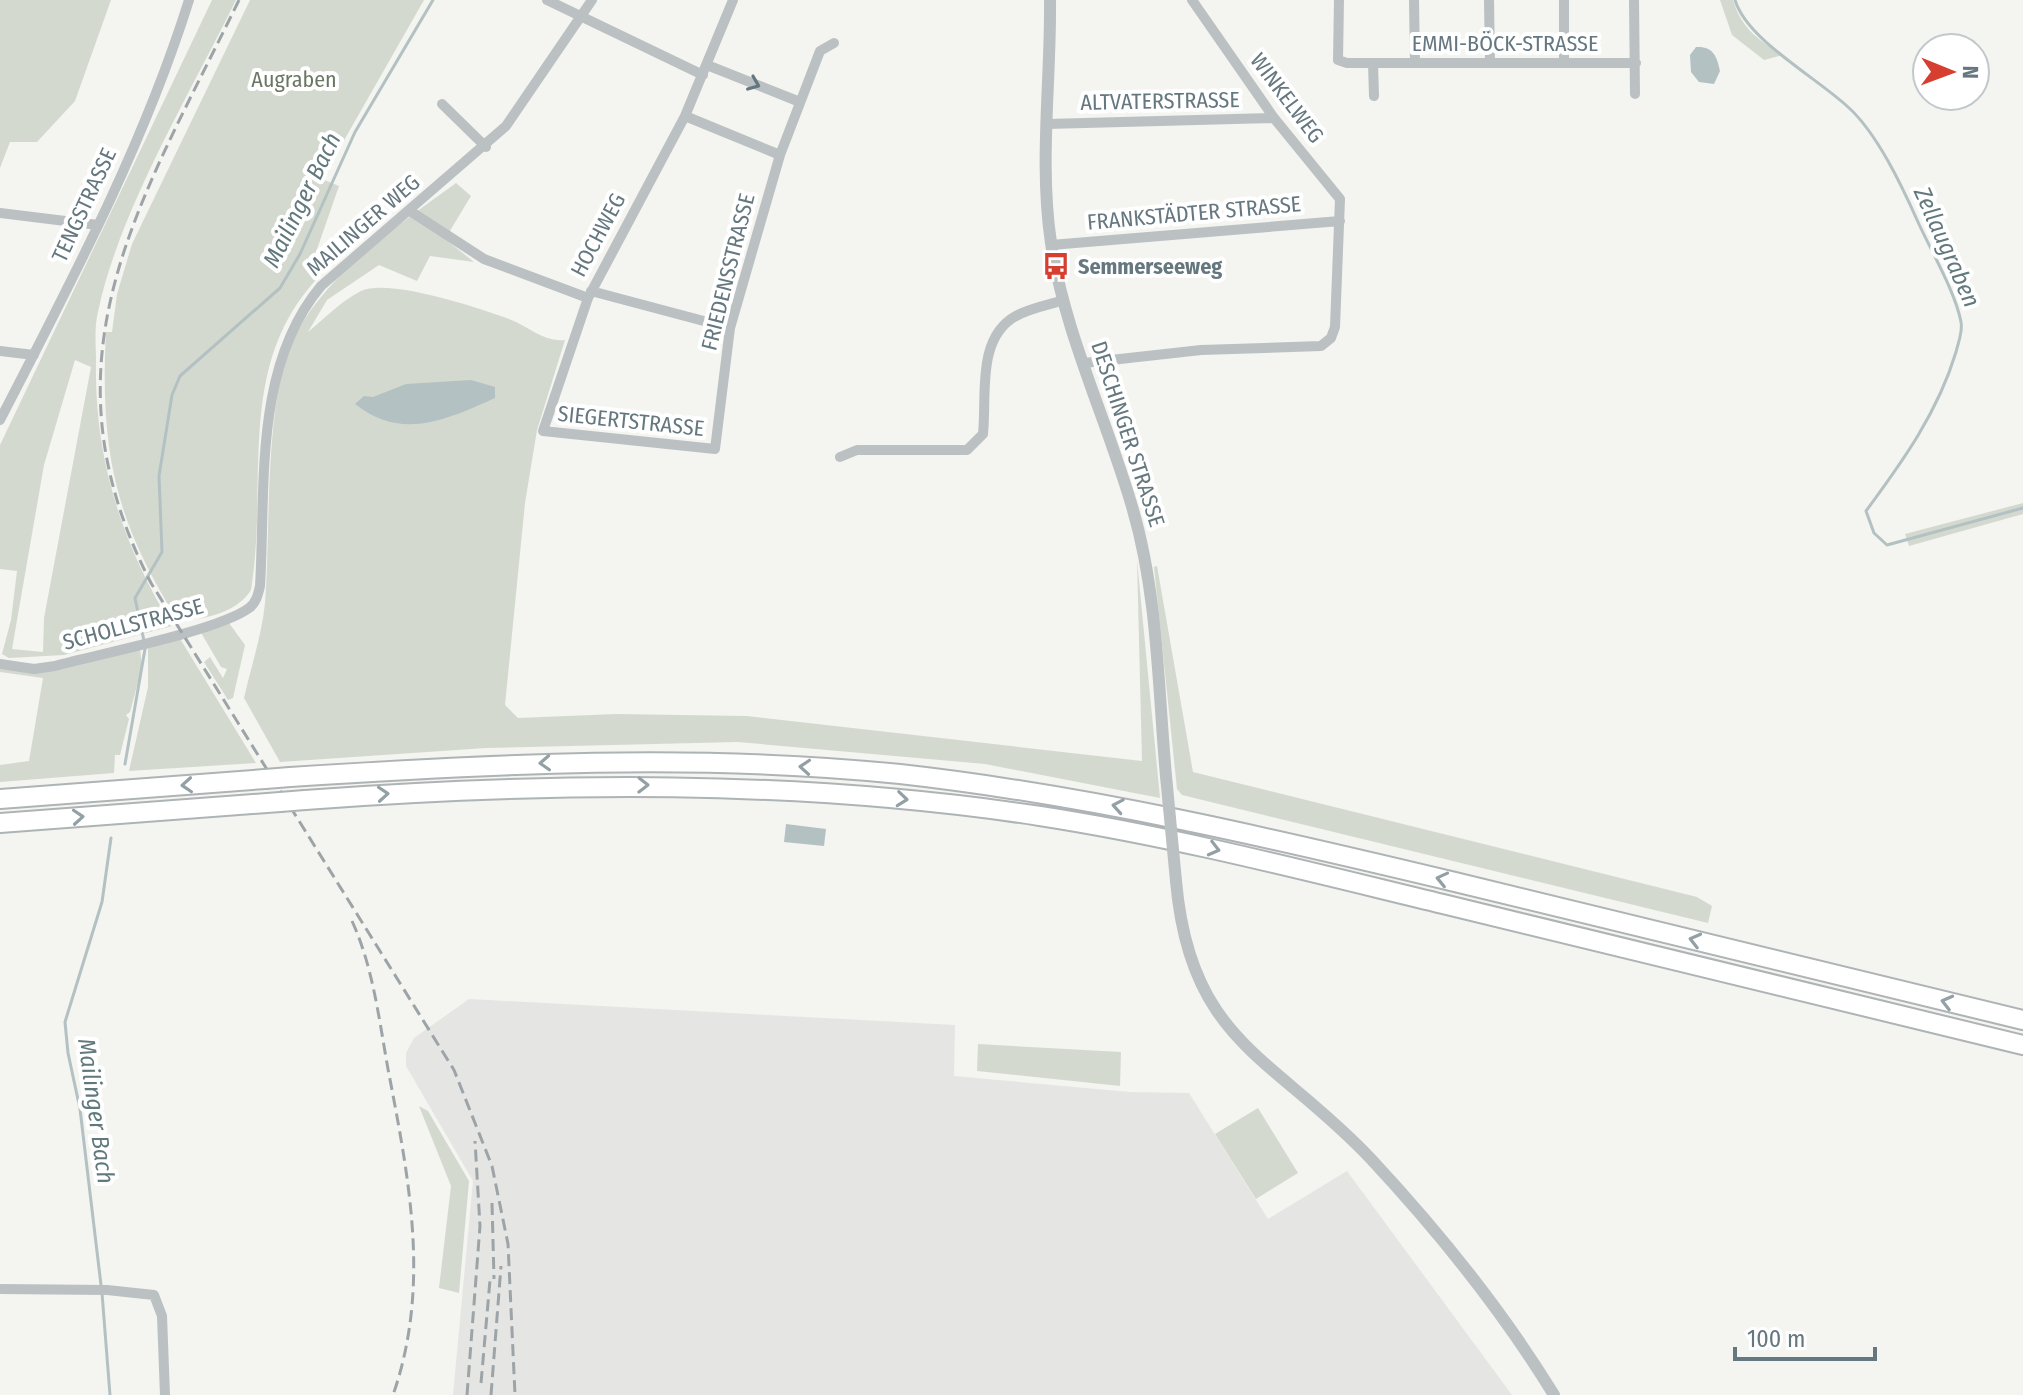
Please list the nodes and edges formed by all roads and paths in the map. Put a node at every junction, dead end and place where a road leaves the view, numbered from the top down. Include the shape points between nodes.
1 (189, 0) edge
2 (547, 0) edge
3 (592, 0) edge
4 (733, 0) edge
5 (1050, 0) edge
6 (1192, 0) edge
7 (1339, 0) edge
8 (1414, 0) edge
9 (1489, 0) edge
10 (1564, 0) edge
11 (1634, 0) edge
12 (581, 18) junction
13 (834, 43) dead end
14 (1373, 63) junction
15 (1415, 63) junction
16 (1490, 63) junction
17 (1564, 63) junction
18 (1636, 63) junction
19 (705, 70) junction
20 (1635, 94) dead end
21 (1374, 96) dead end
22 (800, 102) junction
23 (442, 104) dead end
24 (685, 116) junction
25 (1274, 118) junction
26 (1047, 124) junction
27 (486, 147) junction
28 (780, 155) junction
29 (410, 211) junction
30 (0, 213) edge
31 (1340, 221) junction
32 (98, 225) junction
33 (1051, 245) junction
34 (589, 295) junction
35 (1064, 300) junction
36 (730, 328) junction
37 (0, 351) edge
38 (34, 355) junction
39 (1084, 363) junction
40 (0, 420) edge
41 (543, 431) joint
42 (715, 449) joint
43 (840, 457) dead end
44 (260, 586) joint
45 (0, 664) edge
46 (0, 799) edge
47 (0, 823) edge
48 (2023, 1020) edge
49 (2023, 1045) edge
50 (0, 1289) edge
51 (165, 1395) edge
52 (1554, 1395) edge

1 - 32 street, TENGSTRASSE
2 - 12 street
3 - 12 street, MAILINGER WEG
4 - 19 street, HOCHWEG
5 - 26 street, DESCHINGER STRASSE
6 - 25 street, WINKELWEG
7 - 14 street, EMMI-BÖCK-STRASSE via 1338,60
8 - 15 street
9 - 16 street
10 - 17 street
11 - 18 street
12 - 19 street
12 - 27 street, MAILINGER WEG via 531,93
13 - 22 street, FRIEDENSSTRASSE via 820,51
14 - 15 street, EMMI-BÖCK-STRASSE
14 - 21 street
15 - 16 street, EMMI-BÖCK-STRASSE
16 - 17 street, EMMI-BÖCK-STRASSE
17 - 18 street, EMMI-BÖCK-STRASSE
18 - 20 street
19 -> 22 street
19 - 24 street, HOCHWEG
22 - 28 street, FRIEDENSSTRASSE
23 - 27 street
24 - 28 street
24 - 34 street, HOCHWEG
25 - 26 street, ALTVATERSTRASSE
25 - 31 street, WINKELWEG via 1340,199
26 - 33 street, DESCHINGER STRASSE
27 - 29 street, MAILINGER WEG
28 - 36 street, FRIEDENSSTRASSE
29 - 34 street via 484,259
29 - 44 street, MAILINGER WEG via 321,286 301,309 290,334 275,378 270,415
30 - 32 street
31 - 33 street, FRANKSTÄDTER STRASSE
31 - 39 street via 1335,327 1321,346 1201,350
32 - 38 street, TENGSTRASSE
33 - 35 street, DESCHINGER STRASSE
34 - 36 street
34 - 41 street, HOCHWEG
35 - 39 street, DESCHINGER STRASSE
35 - 43 street via 1020,314 1000,330 987,361 983,434 967,450 857,450
36 - 42 street, FRIEDENSSTRASSE
37 - 38 street
38 - 40 street, TENGSTRASSE
39 - 52 street, DESCHINGER STRASSE, bridge via 1143,553 1187,955 1214,1011 1236,1039 1334,1120 1398,1189 1495,1305
41 - 42 street, SIEGERTSTRASSE
44 - 45 street, SCHOLLSTRASSE via 253,605 244,611 158,638 48,668
48 -> 46 highway, bridge via 1202,822 1043,792 897,774 596,761
47 -> 49 highway, bridge via 456,789 581,785 734,787 895,798 1041,816 1198,845
50 - 51 street via 107,1290 158,1298

